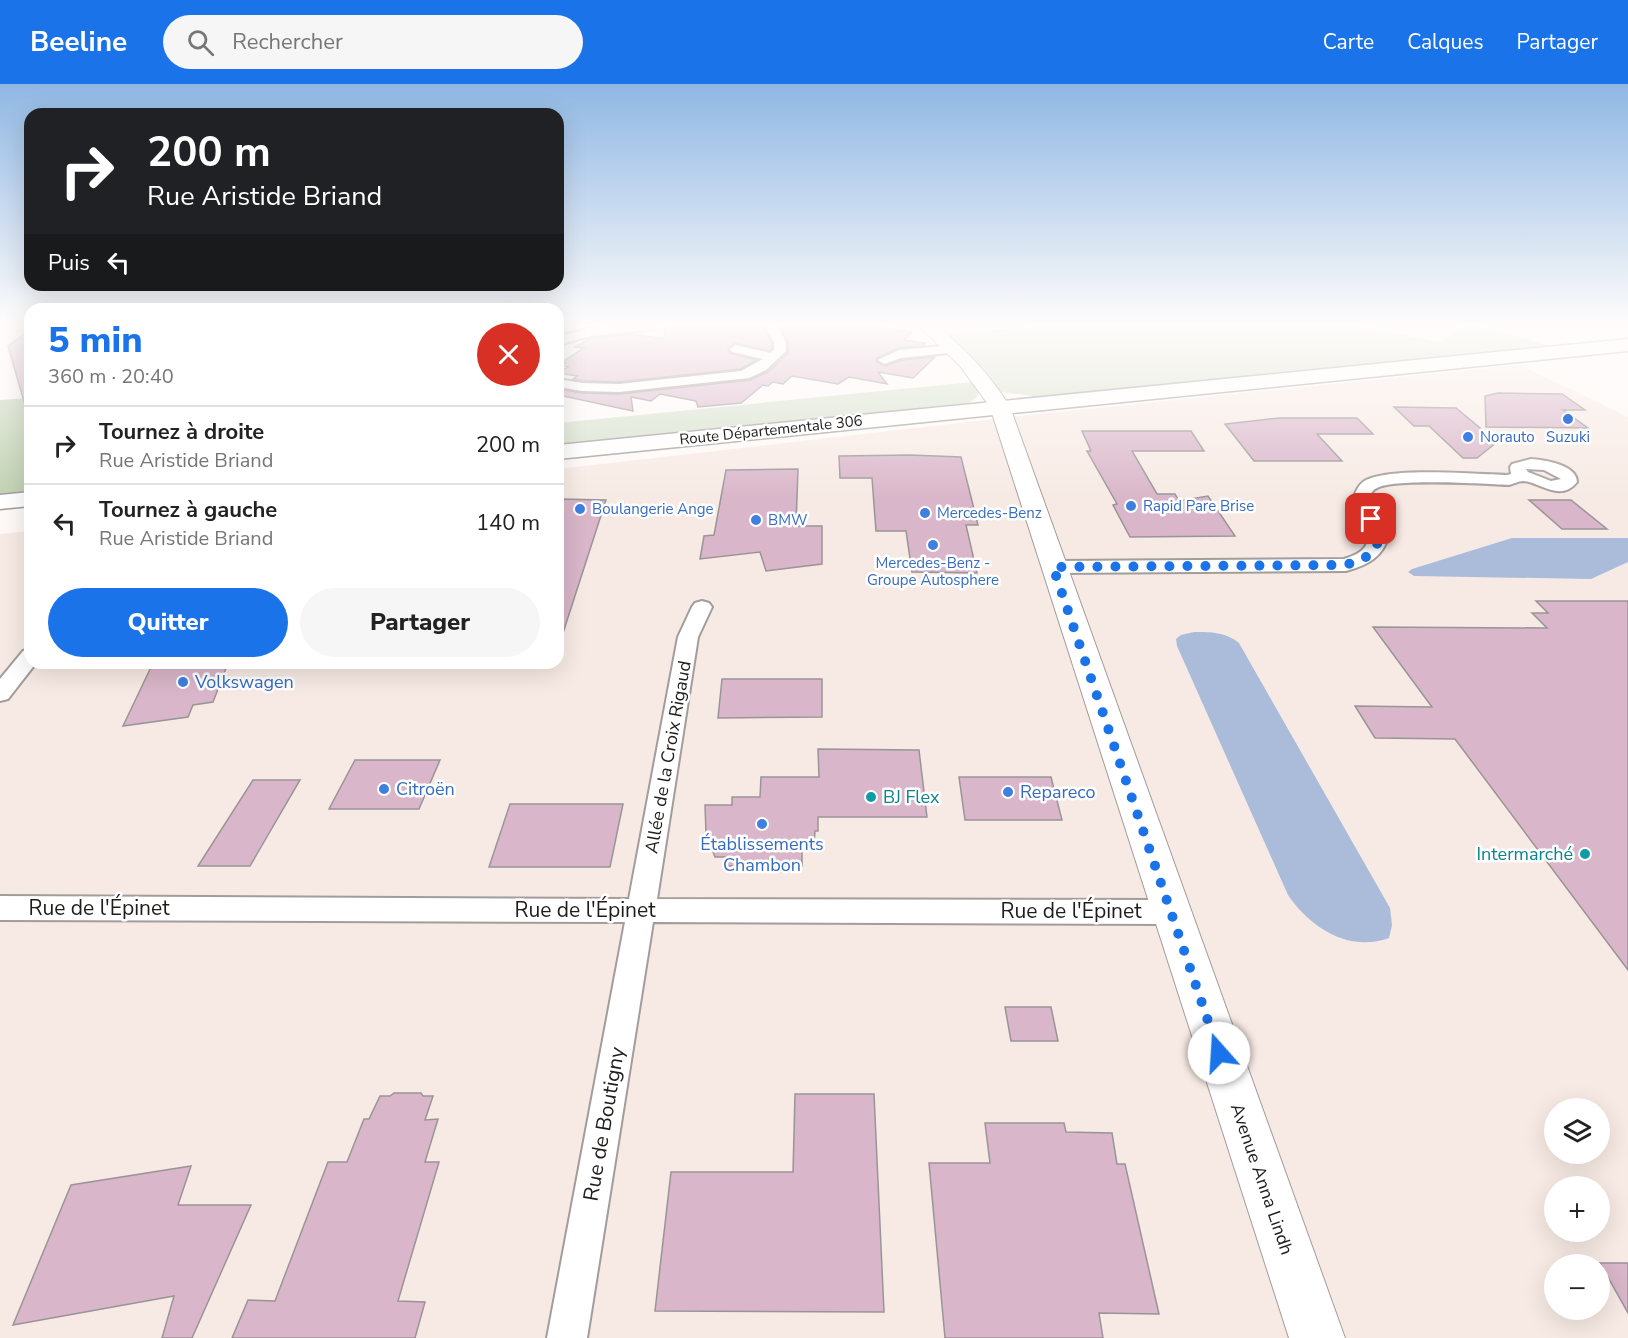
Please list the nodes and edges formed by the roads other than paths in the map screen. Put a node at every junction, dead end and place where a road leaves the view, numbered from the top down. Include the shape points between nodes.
1 (680, 383) edge
2 (984, 383) edge
3 (1248, 383) edge
4 (564, 384) edge
5 (1000, 407) junction
6 (564, 451) edge
7 (1523, 476) dead end
8 (24, 500) edge
9 (0, 502) edge
10 (0, 513) edge
11 (24, 514) edge
12 (1053, 567) junction
13 (702, 607) dead end
14 (24, 663) edge
15 (0, 694) edge
16 (0, 908) edge
17 (641, 910) junction
18 (1171, 912) junction
19 (567, 1338) edge
20 (1317, 1338) edge

1 - 4 street via 619,388
2 - 5 main road, Avenue Anna Lindh
3 - 5 main road, Route Départementale 306
5 - 6 main road, Route Départementale 306
5 - 12 main road, Avenue Anna Lindh
7 - 12 street via 1509,480 1394,480 1372,484 1362,492 1360,504 1380,533 1378,546 1367,557 1346,565
8 - 9 main road
10 - 11 main road
12 - 18 main road, Avenue Anna Lindh
13 - 17 street, Allée de la Croix Rigaud via 688,637
14 - 15 street
16 - 17 street, Rue de l'Épinet
17 - 18 street, Rue de l'Épinet
17 - 19 street, Rue de Boutigny
18 - 20 main road, Avenue Anna Lindh

